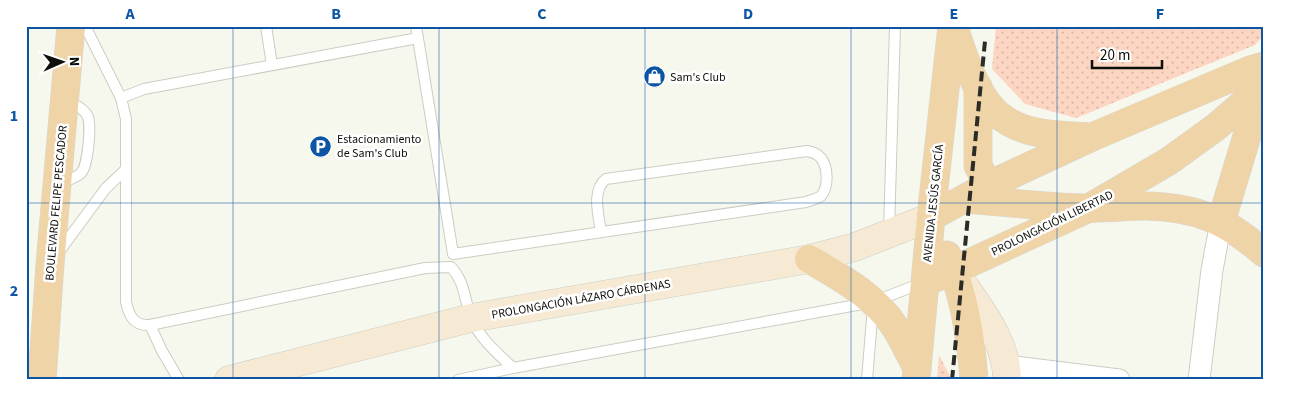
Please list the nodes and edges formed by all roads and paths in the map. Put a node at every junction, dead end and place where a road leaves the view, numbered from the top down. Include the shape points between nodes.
1 (71, 26) edge
2 (85, 26) edge
3 (266, 26) edge
4 (416, 26) edge
5 (895, 26) edge
6 (953, 26) edge
7 (418, 38) junction
8 (272, 65) junction
9 (1264, 66) edge
10 (1264, 77) edge
11 (978, 87) junction
12 (1264, 91) edge
13 (121, 98) junction
14 (1092, 137) junction
15 (126, 169) junction
16 (989, 185) junction
17 (964, 199) junction
18 (1011, 204) junction
19 (1087, 208) junction
20 (931, 217) junction
21 (1221, 222) junction
22 (601, 232) junction
23 (888, 235) junction
24 (1264, 253) edge
25 (809, 259) junction
26 (50, 264) junction
27 (954, 270) junction
28 (926, 282) junction
29 (873, 302) junction
30 (471, 318) junction
31 (150, 325) junction
32 (513, 368) junction
33 (1007, 373) edge
34 (916, 374) edge
35 (42, 380) edge
36 (179, 380) edge
37 (229, 380) edge
38 (458, 380) edge
39 (867, 380) edge
40 (974, 380) edge
41 (1119, 380) edge
42 (1199, 380) edge

1 - 26 main road, BOULEVARD FELIPE PESCADOR
2 - 13 lane
3 - 8 lane
4 - 7 lane
5 - 23 lane
6 - 11 main road
6 - 20 main road, AVENIDA JESÚS GARCÍA
7 - 8 lane
7 - 22 lane via 453,254
8 - 13 lane via 138,91
9 - 14 main road
10 - 19 main road, PROLONGACIÓN LIBERTAD via 1244,102 1216,127 1169,161
11 - 14 main road via 997,113 1023,129
11 - 16 main road via 978,166
12 - 21 main road
13 - 15 lane via 126,119
14 - 16 main road
15 - 26 lane via 106,188
15 - 31 lane via 126,302 134,321 142,326
16 - 17 main road
16 - 18 main road
17 - 18 main road
17 - 20 main road
18 - 19 main road
19 - 21 main road via 1177,208
19 - 27 main road, PROLONGACIÓN LIBERTAD
20 - 23 main road, PROLONGACIÓN LÁZARO CÁRDENAS
20 - 27 main road
20 - 28 main road, AVENIDA JESÚS GARCÍA
21 - 24 main road
21 - 42 street
22 - 22 lane via 814,200 825,189 824,163 815,152 807,151 606,180 600,185 597,195
23 - 25 main road, PROLONGACIÓN LÁZARO CÁRDENAS
25 - 29 main road
25 - 30 main road, PROLONGACIÓN LÁZARO CÁRDENAS
26 - 35 main road, BOULEVARD FELIPE PESCADOR
27 - 28 main road, PROLONGACIÓN LIBERTAD
27 - 33 main road via 1002,347
27 - 40 main road via 969,334
28 - 29 lane
28 - 34 main road, AVENIDA JESÚS GARCÍA
29 - 32 lane
29 - 34 main road via 894,326
29 - 39 lane
30 - 31 lane via 459,275 451,267 425,268
30 - 32 lane via 482,336
30 - 37 main road, PROLONGACIÓN LÁZARO CÁRDENAS
31 - 36 lane
32 - 38 lane
33 - 41 street

